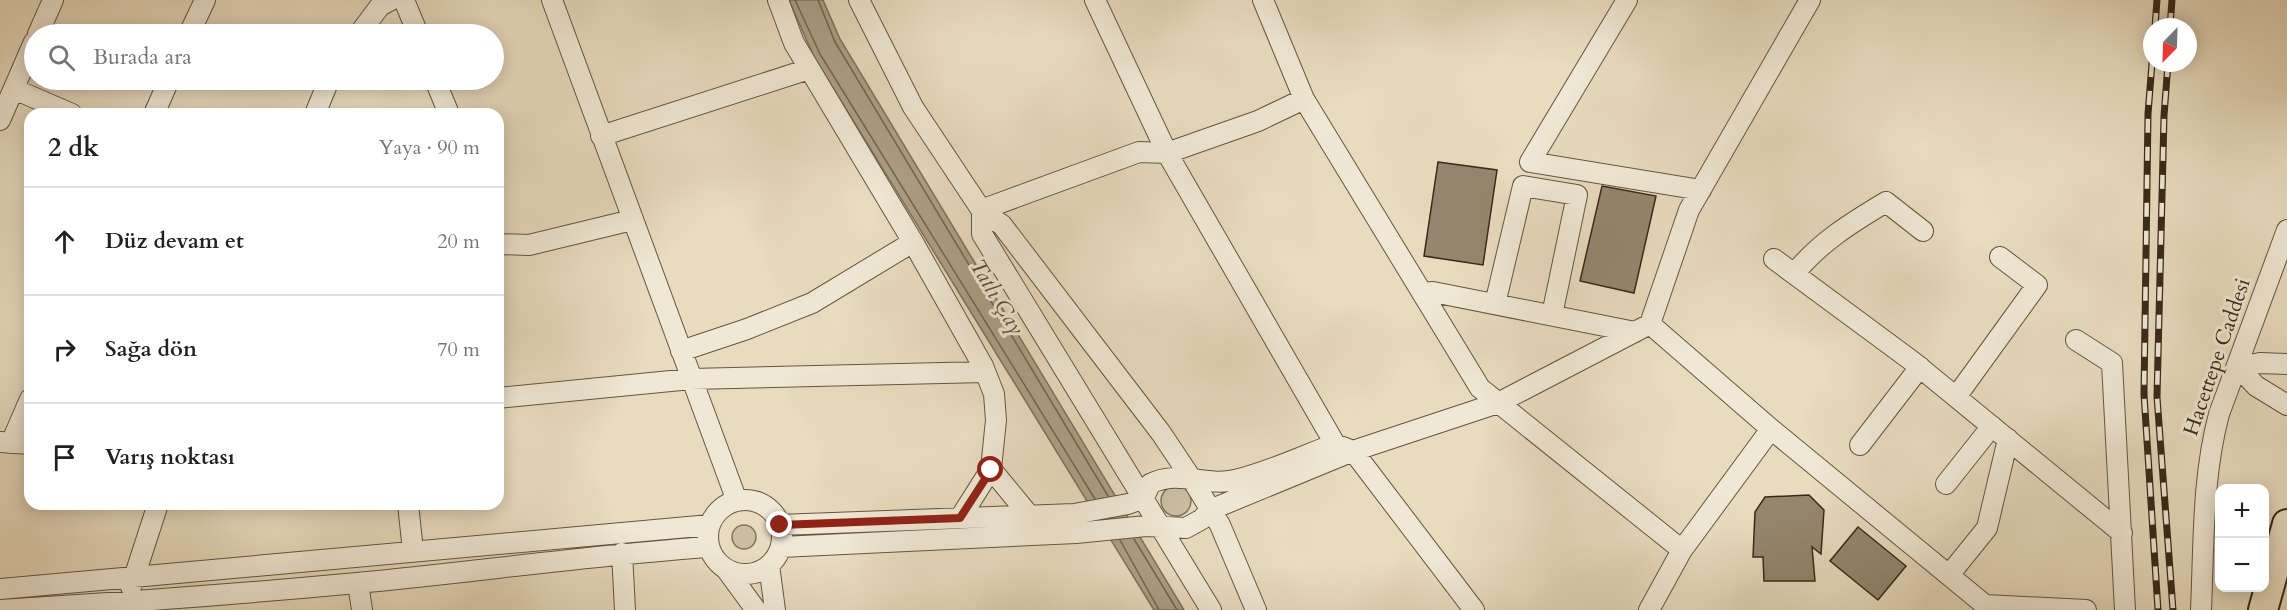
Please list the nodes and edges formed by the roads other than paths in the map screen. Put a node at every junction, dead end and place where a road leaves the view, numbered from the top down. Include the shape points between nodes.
1 (53, 0) edge
2 (205, 0) edge
3 (391, 0) edge
4 (404, 0) edge
5 (552, 0) edge
6 (778, 0) edge
7 (859, 0) edge
8 (1095, 0) edge
9 (1263, 0) edge
10 (1627, 0) edge
11 (1810, 0) edge
12 (42, 24) edge
13 (194, 24) edge
14 (366, 24) edge
15 (414, 24) edge
16 (24, 65) edge
17 (809, 69) junction
18 (14, 88) junction
19 (165, 90) edge
20 (325, 90) edge
21 (439, 90) edge
22 (1304, 99) junction
23 (59, 108) edge
24 (157, 108) edge
25 (317, 108) edge
26 (447, 108) edge
27 (0, 120) edge
28 (602, 136) junction
29 (1167, 153) junction
30 (1701, 190) junction
31 (981, 211) junction
32 (632, 220) junction
33 (2287, 230) edge
34 (1923, 231) dead end
35 (913, 242) junction
36 (504, 244) edge
37 (2000, 257) dead end
38 (1774, 259) dead end
39 (1794, 274) junction
40 (1422, 293) junction
41 (1495, 304) junction
42 (1551, 315) junction
43 (1643, 328) junction
44 (2076, 340) dead end
45 (681, 351) junction
46 (2287, 364) edge
47 (1920, 367) junction
48 (2238, 368) junction
49 (985, 372) junction
50 (691, 379) junction
51 (504, 397) edge
52 (1956, 397) junction
53 (1498, 402) junction
54 (2287, 405) edge
55 (24, 416) edge
56 (1992, 426) junction
57 (1771, 429) junction
58 (2008, 439) junction
59 (14, 443) edge
60 (1860, 445) dead end
61 (1344, 447) junction
62 (991, 470) junction
63 (1193, 481) junction
64 (1946, 484) dead end
65 (1138, 500) junction
66 (737, 501) junction
67 (156, 510) edge
68 (409, 510) edge
69 (1210, 510) junction
70 (1029, 515) junction
71 (960, 518) junction
72 (2287, 524) edge
73 (710, 525) junction
74 (780, 525) junction
75 (1153, 526) junction
76 (2122, 533) junction
77 (709, 547) junction
78 (781, 547) junction
79 (1682, 550) junction
80 (413, 551) junction
81 (622, 553) junction
82 (769, 565) junction
83 (726, 569) junction
84 (1948, 575) junction
85 (134, 577) junction
86 (358, 583) junction
87 (0, 589) edge
88 (129, 606) edge
89 (1983, 607) edge
90 (0, 610) edge
91 (362, 610) edge
92 (625, 610) edge
93 (756, 610) edge
94 (775, 610) edge
95 (1211, 610) edge
96 (1256, 610) edge
97 (1474, 610) edge
98 (1649, 610) edge
99 (2086, 610) edge
100 (2125, 610) edge
101 (2201, 610) edge
102 (2263, 610) edge

1 - 12 street
2 - 13 street
3 - 14 street via 380,6
4 - 15 street
5 - 28 street
6 - 17 street via 794,43
7 - 31 street via 913,107
8 - 29 street
9 - 22 street
10 - 30 street via 1530,162
11 - 30 street
16 - 18 street
17 - 28 street
17 - 35 street
18 - 23 street
18 - 27 street
19 - 24 street
20 - 25 street
21 - 26 street
22 - 29 street via 1258,121
22 - 40 street
28 - 32 street
29 - 31 street via 1139,152
29 - 61 street
30 - 43 street via 1689,210
31 - 63 street via 1002,225 1161,433
31 - 65 street via 982,234
32 - 36 street via 529,245
32 - 45 street
33 - 48 street, Hacettepe Caddesi
34 - 39 street via 1886,202 1836,232
35 - 45 street via 812,303
35 - 49 street
37 - 52 street via 2037,285
38 - 39 street
39 - 47 street
40 - 41 street
40 - 53 street via 1480,388
41 - 42 street
41 - 42 street via 1523,186 1577,195
42 - 43 street
43 - 53 street
43 - 57 street
44 - 76 street via 2112,363
45 - 50 street
46 - 48 street via 2260,363
47 - 52 street
47 - 60 street
48 - 54 street via 2256,386
48 - 101 street, Hacettepe Caddesi via 2219,414 2209,462
49 - 50 street
49 - 62 street via 994,394 996,420
50 - 51 street
50 - 66 street
52 - 56 street
53 - 61 street
53 - 79 street
55 - 59 street
56 - 58 street
56 - 64 street
57 - 79 street
57 - 84 street
58 - 76 street
58 - 84 street via 1987,528
61 - 63 street via 1236,480
61 - 69 street
61 - 97 street
62 - 70 street
62 - 71 street
63 - 65 street via 1171,476 1157,480
63 - 69 street
65 - 70 street via 1087,512
65 - 75 street
66 - 73 street via 720,510
66 - 74 street via 761,504
67 - 85 street
68 - 80 street
69 - 75 street via 1186,528
69 - 96 street
70 - 71 street
71 - 74 street
72 - 102 highway
73 - 77 street
73 - 80 street
74 - 78 street
75 - 78 street
75 - 95 street
76 - 100 street
77 - 81 street
77 - 83 street
78 - 82 street
79 - 98 street
80 - 85 street
81 - 86 street
81 - 92 street
82 - 83 street via 749,574
82 - 94 street
83 - 93 street
84 - 89 street
85 - 87 street
85 - 88 street
86 - 88 street
86 - 91 street
88 - 90 street
89 - 99 street

